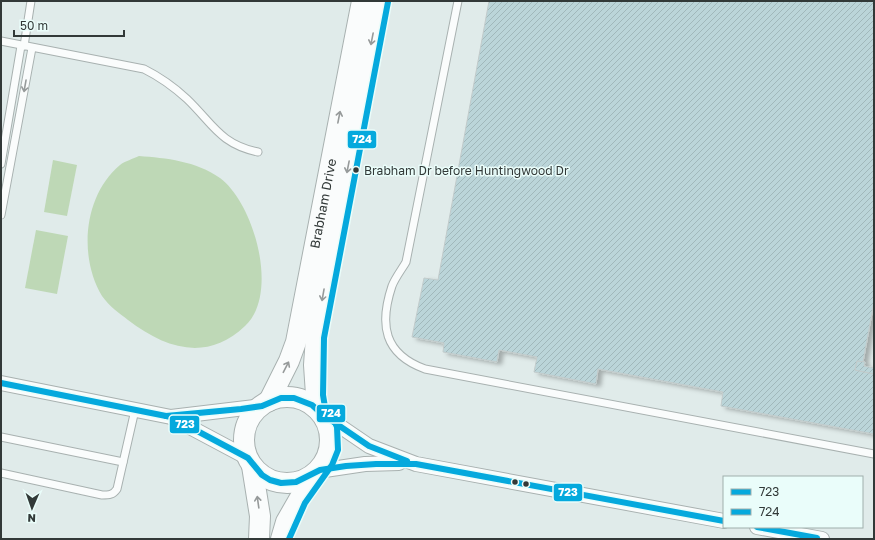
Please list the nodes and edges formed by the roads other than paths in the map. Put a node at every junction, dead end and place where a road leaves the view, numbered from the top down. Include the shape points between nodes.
1 (31, 1) edge
2 (362, 1) edge
3 (380, 1) edge
4 (458, 1) edge
5 (1, 41) edge
6 (23, 46) junction
7 (32, 48) junction
8 (258, 152) dead end
9 (1, 164) edge
10 (1, 215) edge
11 (1, 383) edge
12 (265, 404) junction
13 (134, 410) junction
14 (319, 412) junction
15 (171, 417) junction
16 (1, 437) edge
17 (874, 454) edge
18 (123, 462) junction
19 (250, 462) junction
20 (416, 464) junction
21 (1, 473) edge
22 (316, 473) junction
23 (723, 521) edge
24 (762, 528) edge
25 (259, 539) edge
26 (281, 539) edge
27 (819, 539) edge

1 - 6 lane
12 -> 2 main road, Brabham Drive via 289,361 296,342
3 -> 14 main road, Brabham Drive via 316,337 314,365
4 - 17 lane via 406,262 392,285 386,332 396,350 414,365 425,369
5 - 6 lane
6 - 7 lane
6 - 9 lane
7 - 8 lane via 144,69 187,99 228,141 243,149
7 -> 10 lane
11 - 13 street
12 - 14 main road via 281,398 294,398 306,402
12 - 15 street
12 - 19 main road via 252,416 246,429 244,444
13 - 15 street
13 - 18 lane
14 - 20 street via 368,446
14 - 22 main road via 330,431 330,444 325,461
15 - 19 street
16 - 18 lane
18 - 21 lane via 117,488 109,495
19 - 22 main road via 268,479 281,483 295,483
25 -> 19 main road via 260,516
20 - 22 street via 365,464
20 - 23 street
22 - 26 main road via 286,522
24 - 27 street

